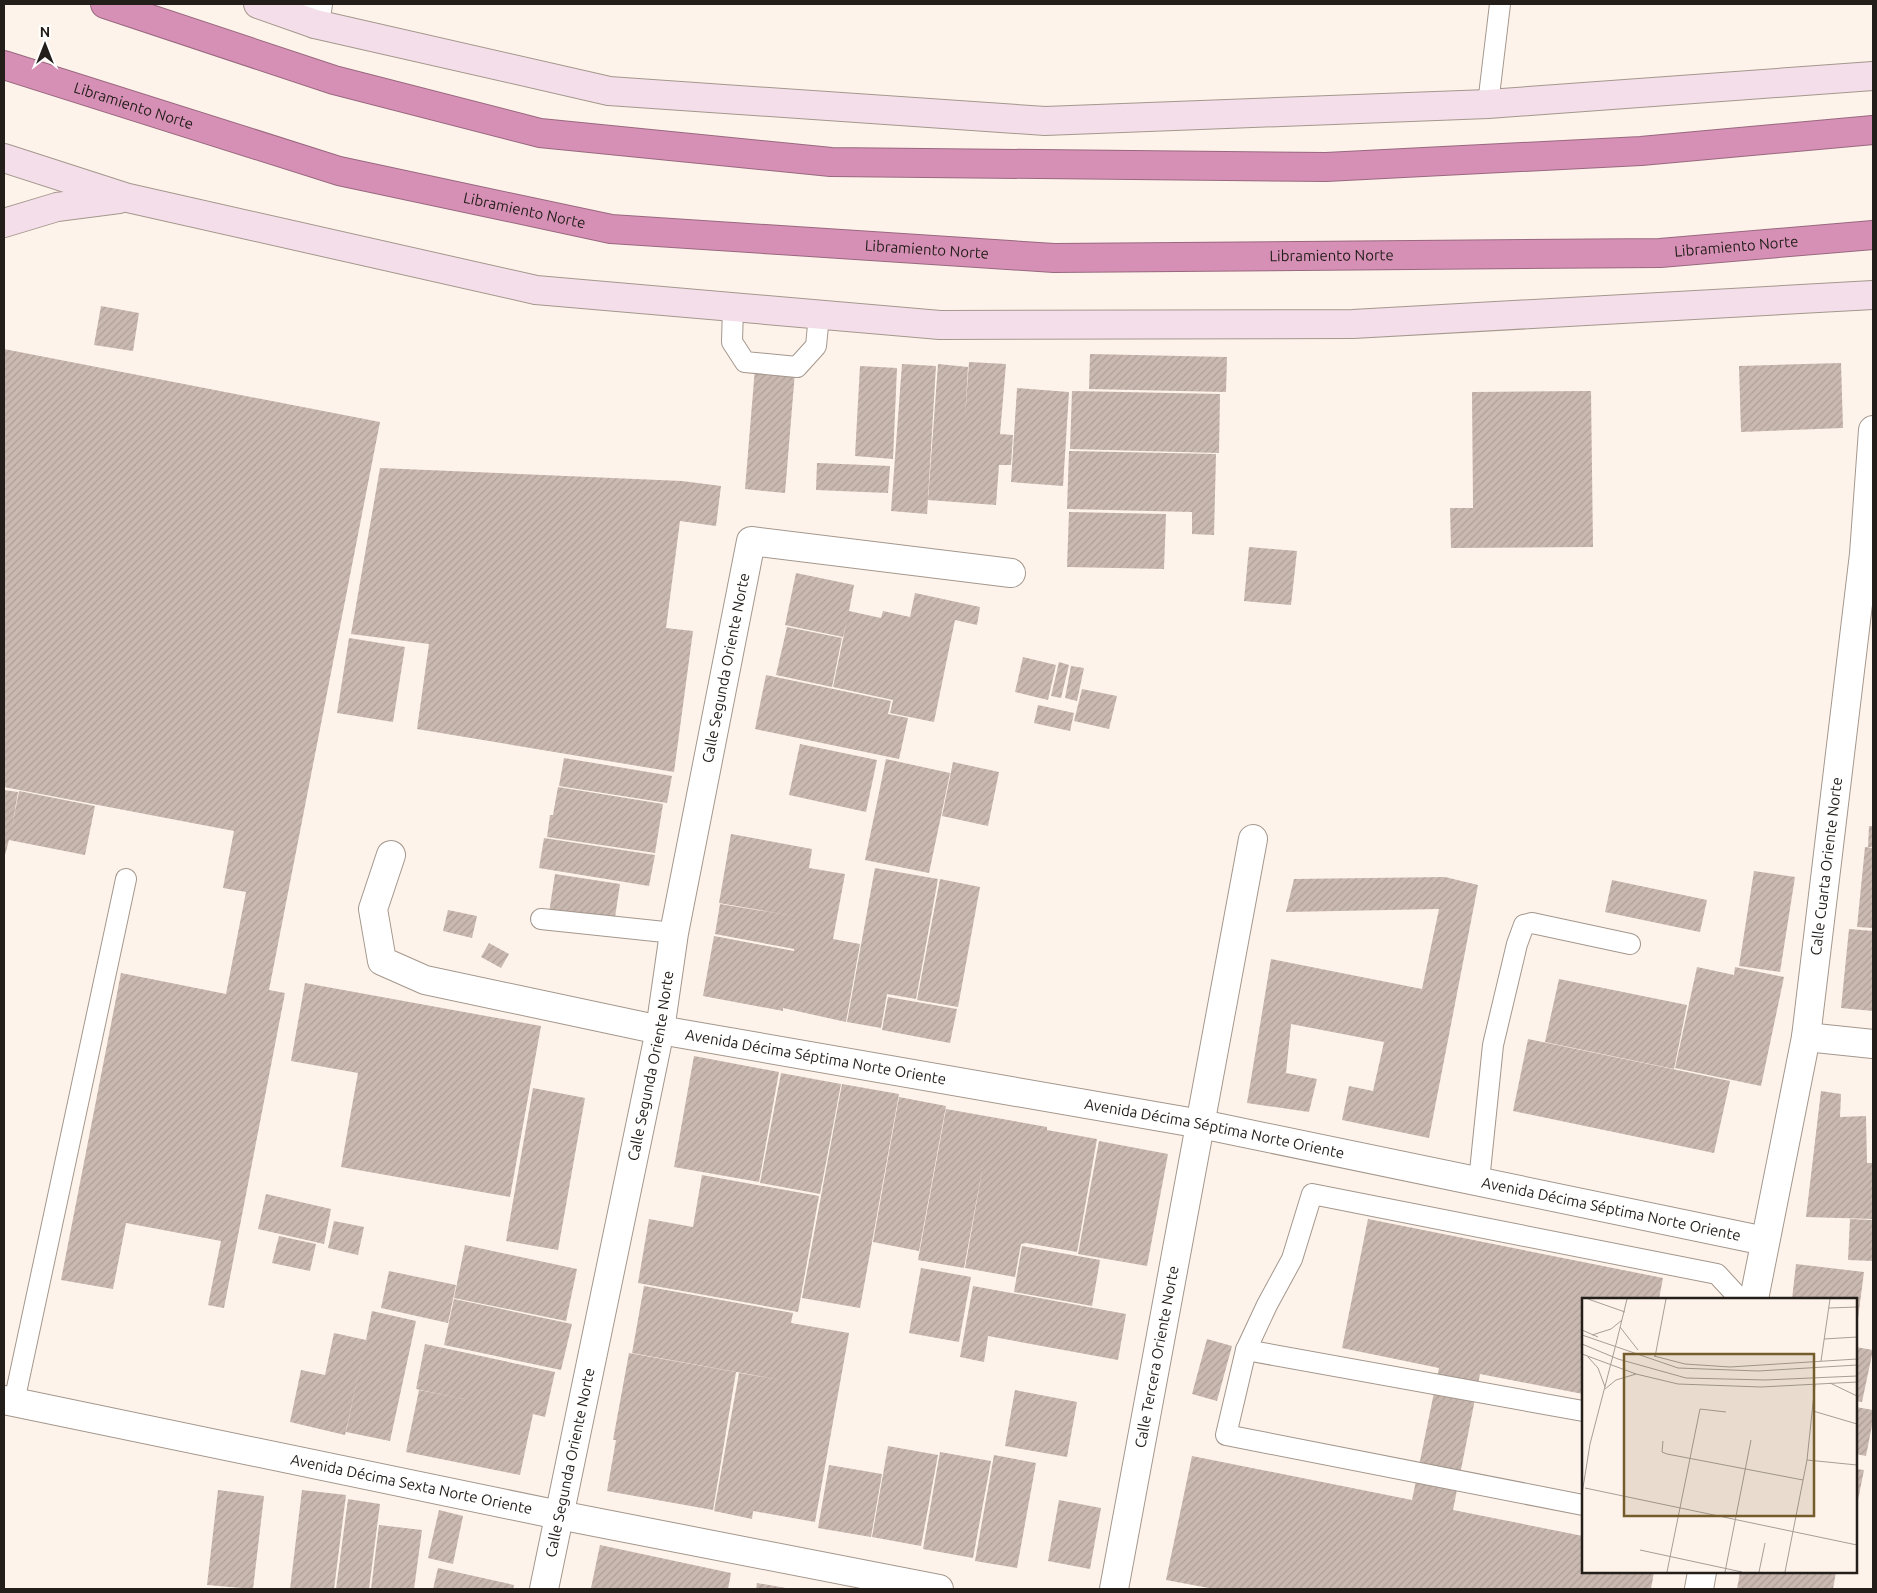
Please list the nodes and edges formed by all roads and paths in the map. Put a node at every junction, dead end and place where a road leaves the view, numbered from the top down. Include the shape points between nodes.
1 (105, 4) edge
2 (258, 4) edge
3 (1500, 4) edge
4 (316, 14) edge
5 (4, 65) edge
6 (1873, 76) edge
7 (1488, 104) junction
8 (1873, 130) edge
9 (4, 158) edge
10 (128, 198) junction
11 (4, 223) edge
12 (1873, 235) edge
13 (1873, 295) edge
14 (733, 307) junction
15 (819, 315) junction
16 (1873, 430) edge
17 (1869, 555) edge
18 (1011, 573) dead end
19 (1253, 839) dead end
20 (391, 855) dead end
21 (126, 879) dead end
22 (541, 919) dead end
23 (674, 933) junction
24 (1630, 944) dead end
25 (660, 1030) junction
26 (1806, 1037) junction
27 (1873, 1044) edge
28 (1201, 1124) junction
29 (1479, 1181) junction
30 (1765, 1241) junction
31 (1739, 1298) edge
32 (1754, 1298) edge
33 (1246, 1350) junction
34 (9, 1401) edge
35 (1582, 1411) edge
36 (1582, 1505) edge
37 (559, 1515) junction
38 (1702, 1573) edge
39 (544, 1589) edge
40 (939, 1589) edge
41 (1114, 1589) edge
42 (1699, 1589) edge

1 - 8 highway via 334,80 540,132 831,162 1326,167 1641,150
2 - 4 street
3 - 7 lane
4 - 7 street via 609,91 1046,121
5 - 12 highway, Libramiento Norte via 340,172 611,229 1054,258 1660,253
6 - 7 street
9 - 10 street
10 - 11 street via 56,208
10 - 14 street via 536,290
13 - 15 street via 1353,324 940,325
14 - 15 street
14 - 15 lane via 732,342 745,362 797,367 816,346
16 - 17 street, Calle Cuarta Oriente Norte
17 - 26 street, Calle Cuarta Oriente Norte
18 - 23 street, Calle Segunda Oriente Norte via 751,541
19 - 28 street, Calle Tercera Oriente Norte
20 - 25 street, Avenida Décima Séptima Norte Oriente via 374,909 382,961 426,980
21 - 34 lane
22 - 23 lane
23 - 25 street, Calle Segunda Oriente Norte
24 - 29 lane via 1532,923 1524,925 1493,1045
25 - 28 street, Avenida Décima Séptima Norte Oriente
25 - 37 street, Calle Segunda Oriente Norte
26 - 27 street
26 - 30 street, Calle Cuarta Oriente Norte
28 - 29 street, Avenida Décima Séptima Norte Oriente
28 - 41 street, Calle Tercera Oriente Norte
29 - 30 street, Avenida Décima Séptima Norte Oriente
30 - 32 street, Calle Cuarta Oriente Norte
31 - 33 lane via 1717,1274 1312,1194 1292,1258
33 - 35 lane
33 - 36 lane via 1226,1435
34 - 37 street, Avenida Décima Sexta Norte Oriente
37 - 39 street, Calle Segunda Oriente Norte
37 - 40 street, Avenida Décima Sexta Norte Oriente
38 - 42 street

